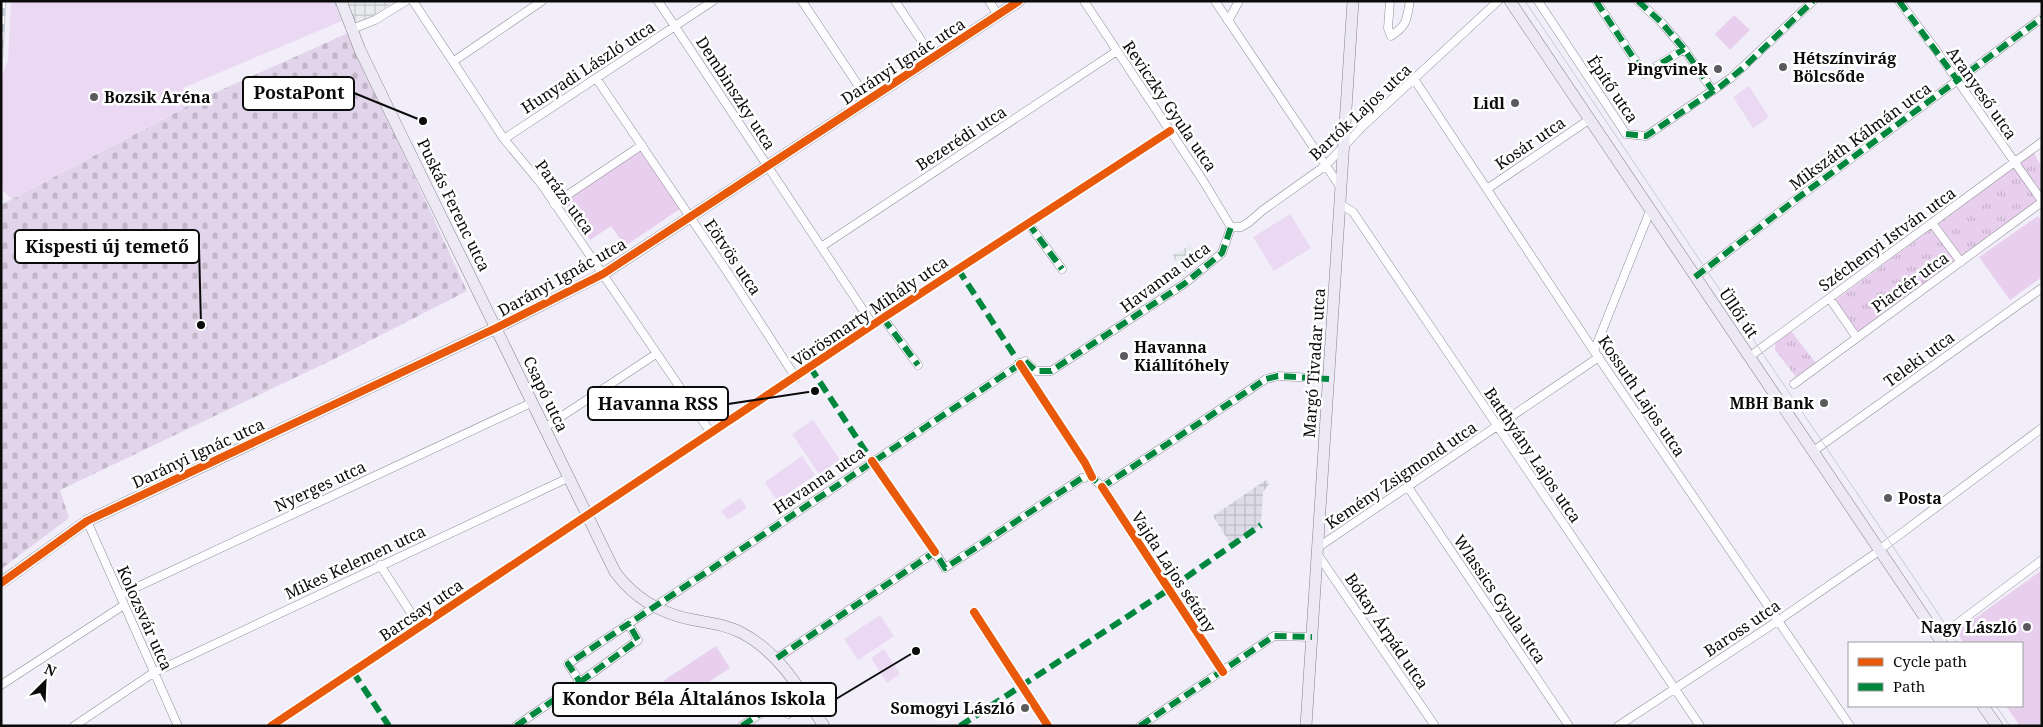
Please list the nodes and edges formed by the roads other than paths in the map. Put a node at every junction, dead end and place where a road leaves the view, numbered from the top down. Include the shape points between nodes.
1 (341, 1) edge
2 (406, 1) edge
3 (413, 1) edge
4 (542, 1) edge
5 (658, 1) edge
6 (713, 1) edge
7 (802, 1) edge
8 (895, 1) edge
9 (989, 1) edge
10 (1019, 1) edge
11 (1084, 1) edge
12 (1215, 1) edge
13 (1239, 1) edge
14 (1353, 1) edge
15 (1390, 1) edge
16 (1410, 1) edge
17 (1498, 1) edge
18 (1510, 1) edge
19 (1538, 1) edge
20 (1596, 1) edge
21 (1813, 1) edge
22 (1899, 1) edge
23 (1643, 3) edge
24 (998, 15) junction
25 (2042, 18) edge
26 (1228, 21) junction
27 (675, 26) junction
28 (352, 29) junction
29 (1684, 49) junction
30 (1117, 51) junction
31 (933, 58) junction
32 (454, 61) junction
33 (596, 78) junction
34 (1414, 80) junction
35 (1958, 81) junction
36 (1713, 91) junction
37 (868, 100) junction
38 (1590, 119) junction
39 (1170, 131) junction
40 (504, 139) junction
41 (2042, 142) edge
42 (642, 145) junction
43 (1344, 146) junction
44 (2014, 163) junction
45 (768, 166) junction
46 (1324, 166) junction
47 (1341, 188) junction
48 (1487, 189) junction
49 (2042, 202) edge
50 (554, 204) junction
51 (1340, 204) junction
52 (1650, 211) junction
53 (690, 217) junction
54 (1028, 222) junction
55 (1932, 223) junction
56 (1231, 227) junction
57 (820, 247) junction
58 (1961, 262) junction
59 (1062, 269) dead end
60 (603, 274) junction
61 (1695, 277) junction
62 (476, 287) joint
63 (2042, 288) edge
64 (1830, 299) junction
65 (883, 318) junction
66 (873, 325) junction
67 (496, 328) junction
68 (1857, 338) junction
69 (656, 354) junction
70 (1596, 354) junction
71 (1749, 357) junction
72 (918, 365) dead end
73 (796, 378) junction
74 (1329, 379) junction
75 (1794, 384) dead end
76 (532, 402) junction
77 (1498, 426) junction
78 (544, 428) junction
79 (2042, 428) edge
80 (711, 433) junction
81 (1812, 452) junction
82 (568, 478) junction
83 (1408, 487) junction
84 (587, 516) junction
85 (87, 521) junction
86 (1317, 550) junction
87 (1879, 550) junction
88 (2042, 560) edge
89 (380, 565) junction
90 (1, 583) edge
91 (120, 594) junction
92 (124, 605) junction
93 (653, 607) junction
94 (1779, 620) junction
95 (628, 623) junction
96 (420, 627) junction
97 (1312, 637) junction
98 (1940, 640) edge
99 (776, 658) junction
100 (154, 673) junction
101 (580, 682) junction
102 (1, 685) edge
103 (1674, 689) junction
104 (807, 701) junction
105 (1985, 707) edge
106 (74, 726) edge
107 (178, 726) edge
108 (271, 726) edge
109 (516, 726) edge
110 (742, 726) edge
111 (824, 726) edge
112 (1140, 726) edge
113 (1306, 726) edge
114 (1435, 726) edge
115 (1569, 726) edge
116 (1618, 726) edge
117 (1700, 726) edge
118 (1850, 726) edge
119 (1997, 726) edge

1 - 28 street, Puskás Ferenc utca
2 - 28 street
3 - 32 street, Parázs utca
4 - 32 street
5 - 27 street, Dembinszky utca
6 - 27 street, Hunyadi László utca
7 - 37 street
8 - 31 street
9 - 24 street
10 - 24 street, Darányi Ignác utca
11 - 30 street, Reviczky Gyula utca
12 - 26 street
13 - 26 street
14 - 43 street, Margó Tivadar utca
15 - 16 street via 1388,28 1391,36 1407,22
17 - 34 street, Bartók Lajos utca
18 - 38 street, Üllői út
19 - 36 street, Építő utca via 1626,134 1646,136
20 - 29 street via 1644,74
21 - 36 street, Építő utca via 1743,68
22 - 35 street, Aranyeső utca
23 - 29 street
24 - 31 street, Darányi Ignác utca
25 - 35 street, Mikszáth Kálmán utca
26 - 46 street
27 - 33 street, Hunyadi László utca
27 - 45 street, Dembinszky utca
28 - 62 street, Puskás Ferenc utca
29 - 36 street
30 - 39 street, Reviczky Gyula utca
30 - 57 street, Bezerédi utca
31 - 37 street, Darányi Ignác utca
32 - 40 street, Parázs utca
33 - 40 street, Hunyadi László utca
33 - 42 street, Eötvös utca
34 - 43 street, Bartók Lajos utca
34 - 48 street, Kossuth Lajos utca
35 - 44 street, Aranyeső utca
35 - 61 street, Mikszáth Kálmán utca
37 - 45 street, Darányi Ignác utca
38 - 48 street, Kosár utca
38 - 52 street, Üllői út
39 - 54 street, Vörösmarty Mihály utca
39 - 56 street, Reviczky Gyula utca
40 - 50 street, Parázs utca
41 - 44 street, Széchenyi István utca
42 - 50 street
42 - 53 street, Eötvös utca
43 - 46 street, Bartók Lajos utca
43 - 47 street, Margó Tivadar utca
44 - 49 street, Aranyeső utca
44 - 55 street, Széchenyi István utca
45 - 53 street, Darányi Ignác utca
45 - 57 street, Dembinszky utca
46 - 47 street
46 - 56 street, Bartók Lajos utca via 1248,223
47 - 51 street, Margó Tivadar utca
48 - 70 street, Kossuth Lajos utca
49 - 58 street, Piactér utca
50 - 60 street, Parázs utca
51 - 74 street, Margó Tivadar utca
51 - 77 street, Batthyány Lajos utca via 1352,212
52 - 61 street, Üllői út
52 - 70 street
53 - 60 street, Darányi Ignác utca
53 - 73 street, Eötvös utca
54 - 59 street
54 - 65 street, Vörösmarty Mihály utca
55 - 58 street
55 - 64 street, Széchenyi István utca
56 - 93 street, Havanna utca via 1222,253 1184,284 1051,371 1036,371 1025,361
57 - 66 street, Dembinszky utca
58 - 68 street, Piactér utca
60 - 67 street, Darányi Ignác utca
60 - 69 street, Parázs utca
61 - 71 street, Üllői út
62 - 67 street, Csapó utca
63 - 81 street, Teleki utca
64 - 68 street
64 - 71 street, Széchenyi István utca
65 - 66 street, Vörösmarty Mihály utca
65 - 72 street
66 - 73 street, Vörösmarty Mihály utca
67 - 76 street, Csapó utca
67 - 85 street, Darányi Ignác utca
68 - 75 street, Piactér utca
69 - 78 street
69 - 80 street, Parázs utca
70 - 77 street, Kemény Zsigmond utca
70 - 94 street, Kossuth Lajos utca
71 - 81 street, Üllői út
73 - 80 street, Vörösmarty Mihály utca
74 - 86 street, Margó Tivadar utca
74 - 99 street via 1278,376 1266,379 1102,487 1092,477 1082,478 945,568 935,552
76 - 78 street, Csapó utca
76 - 91 street, Nyerges utca
77 - 83 street, Kemény Zsigmond utca
77 - 103 street, Batthyány Lajos utca
78 - 82 street, Csapó utca
79 - 87 street, Baross utca
80 - 84 street, Vörösmarty Mihály utca
81 - 87 street, Üllői út
82 - 84 street, Csapó utca
82 - 89 street, Mikes Kelemen utca
83 - 86 street, Kemény Zsigmond utca
83 - 115 street, Wlassics Gyula utca
84 - 93 street, Csapó utca via 615,572 633,592
84 - 96 street, Barcsay utca
85 - 90 street, Darányi Ignác utca
85 - 91 street, Kolozsvár utca
86 - 97 street, Margó Tivadar utca
86 - 114 street, Bókay Árpád utca
87 - 94 street, Baross utca
87 - 98 street, Üllői út
88 - 98 street
89 - 96 street
89 - 100 street, Mikes Kelemen utca
91 - 92 street, Kolozsvár utca
92 - 100 street, Kolozsvár utca
92 - 102 street
93 - 95 street, Havanna utca
93 - 99 street, Csapó utca via 675,616 736,630
94 - 103 street, Baross utca
94 - 118 street, Kossuth Lajos utca
95 - 101 street via 638,640
95 - 101 street, Havanna utca via 568,664
96 - 108 street, Barcsay utca
97 - 112 street via 1274,636
97 - 113 street, Margó Tivadar utca
99 - 104 street, Csapó utca
100 - 106 street, Mikes Kelemen utca
100 - 107 street, Kolozsvár utca
101 - 109 street
103 - 116 street, Baross utca
103 - 117 street, Batthyány Lajos utca
104 - 110 street via 788,714 773,705
104 - 111 street, Csapó utca
105 - 119 street

